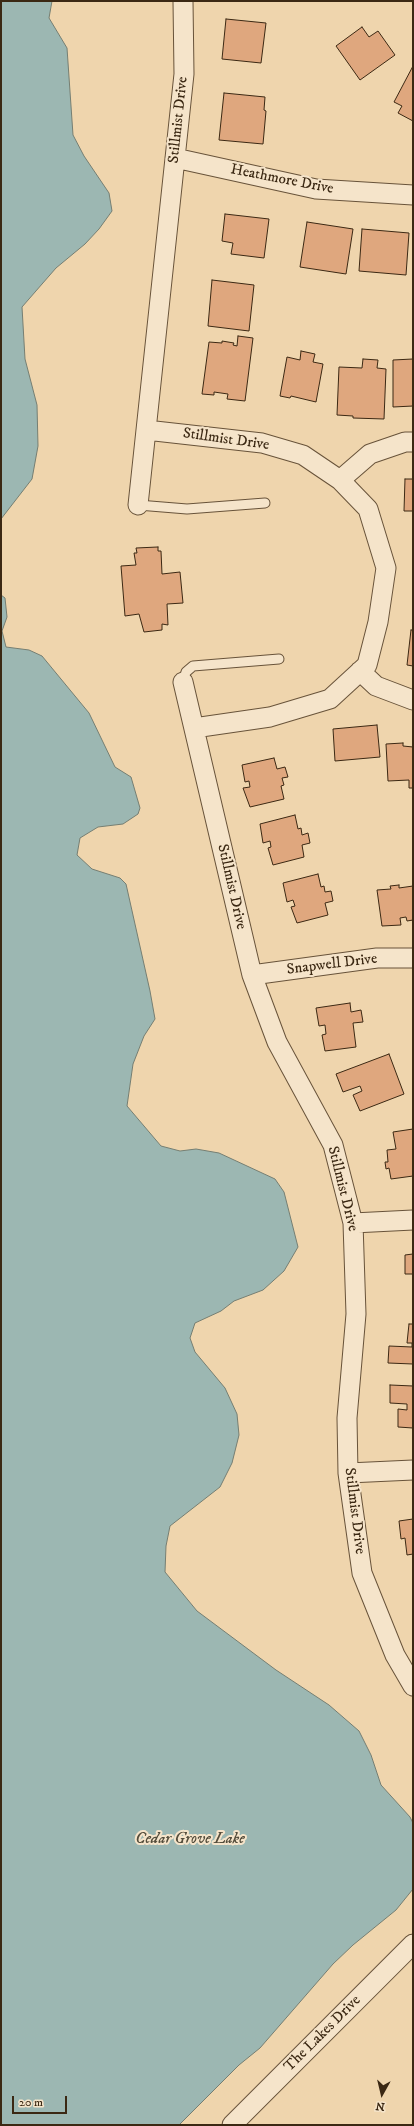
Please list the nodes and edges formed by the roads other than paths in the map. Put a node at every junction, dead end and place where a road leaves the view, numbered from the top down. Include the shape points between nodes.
1 (183, 1) edge
2 (175, 158) junction
3 (413, 196) edge
4 (146, 430) junction
5 (413, 442) edge
6 (340, 480) junction
7 (265, 503) dead end
8 (138, 505) joint
9 (279, 659) dead end
10 (360, 671) junction
11 (183, 682) joint
12 (413, 700) edge
13 (194, 728) junction
14 (413, 958) edge
15 (252, 975) junction
16 (413, 1220) edge
17 (353, 1223) junction
18 (413, 1470) edge
19 (348, 1473) junction
20 (413, 1686) edge
21 (413, 1944) edge
22 (232, 2125) edge

1 - 2 street, Stillmist Drive via 184,74
2 - 3 street, Heathmore Drive via 316,189
2 - 4 street, Stillmist Drive
4 - 6 street, Stillmist Drive via 262,443 303,455
4 - 8 street, Stillmist Drive
5 - 6 street via 405,442 370,454
6 - 10 street, Stillmist Drive via 368,508 386,568 378,622 367,665
7 - 8 lane via 187,509
9 - 11 lane via 193,666 186,672
10 - 12 street via 376,686
10 - 13 street, Stillmist Drive via 330,699 270,717
11 - 13 street, Stillmist Drive
13 - 15 street, Stillmist Drive
14 - 15 street, Snapwell Drive via 377,958
15 - 17 street, Stillmist Drive via 277,1042 332,1145
16 - 17 street
17 - 19 street, Stillmist Drive via 356,1314 347,1418
18 - 19 street
19 - 20 street, Stillmist Drive via 362,1573 395,1655
21 - 22 street, The Lakes Drive

